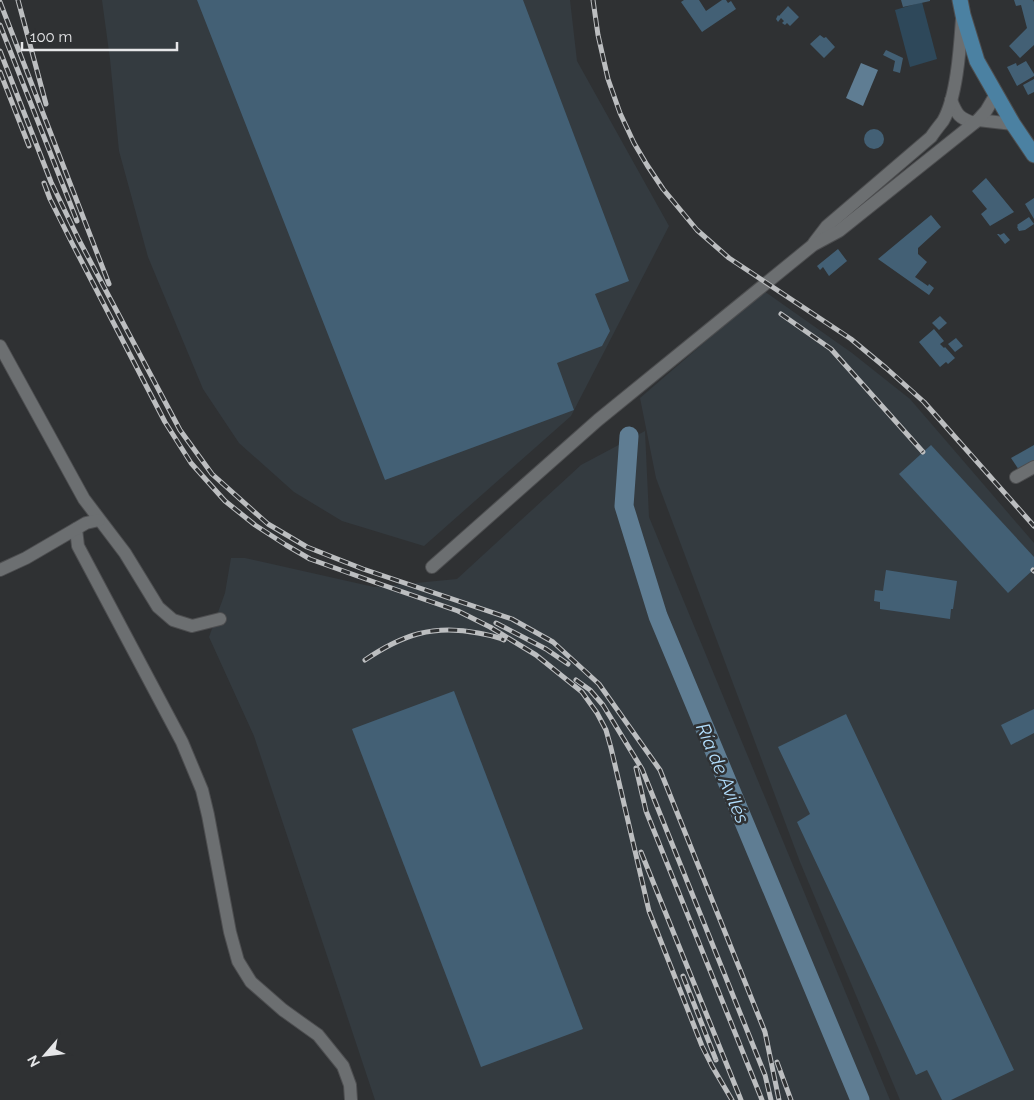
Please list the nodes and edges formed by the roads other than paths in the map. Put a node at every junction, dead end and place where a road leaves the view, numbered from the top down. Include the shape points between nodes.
1 (960, 0) edge
2 (963, 15) junction
3 (996, 94) junction
4 (951, 100) junction
5 (976, 121) junction
6 (1013, 124) junction
7 (1034, 156) edge
8 (813, 245) junction
9 (0, 346) edge
10 (1034, 467) edge
11 (1016, 477) dead end
12 (99, 520) junction
13 (76, 530) junction
14 (432, 567) dead end
15 (0, 570) edge
16 (220, 618) dead end
17 (351, 1100) edge

1 - 2 main road
2 - 3 main road via 977,61
2 - 4 street
3 - 5 street
3 - 6 main road
4 - 5 street via 956,114
4 - 8 street via 931,137 827,226
5 - 6 street
5 - 8 street via 839,232
6 - 7 main road
8 - 14 street via 598,420
9 - 12 street via 84,499
10 - 11 street
12 - 13 street
12 - 16 street via 125,553 158,607 173,620 192,626
13 - 15 street
13 - 17 street via 78,546 182,742 202,790 238,961 251,982 318,1035 343,1066

